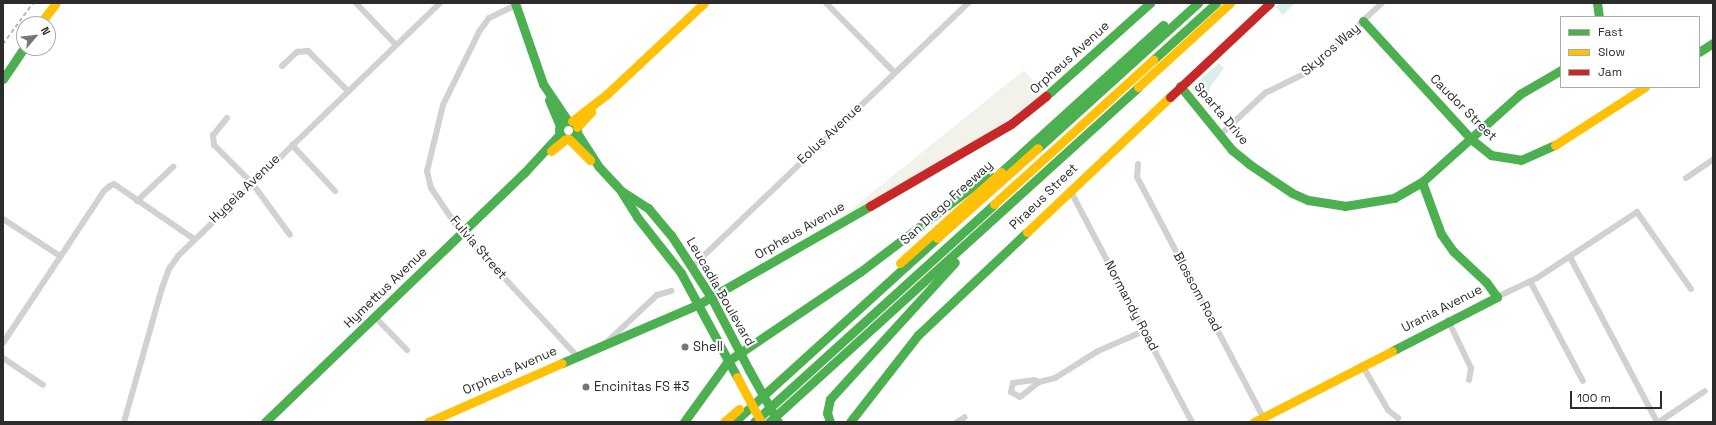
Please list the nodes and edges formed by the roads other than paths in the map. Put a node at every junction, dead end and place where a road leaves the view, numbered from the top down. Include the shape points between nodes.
1 (56, 3) edge
2 (356, 3) edge
3 (440, 3) edge
4 (704, 3) edge
5 (826, 3) edge
6 (968, 3) edge
7 (1150, 3) edge
8 (1187, 3) edge
9 (1198, 3) edge
10 (1216, 3) edge
11 (1230, 3) edge
12 (1270, 3) edge
13 (1382, 3) edge
14 (1597, 3) edge
15 (515, 4) edge
16 (46, 16) edge
17 (1599, 16) edge
18 (1363, 21) junction
19 (1713, 43) edge
20 (396, 45) junction
21 (1700, 51) edge
22 (19, 56) edge
23 (282, 66) dead end
24 (1560, 71) edge
25 (895, 73) junction
26 (3, 80) edge
27 (1180, 86) junction
28 (1643, 88) edge
29 (348, 91) junction
30 (547, 92) junction
31 (227, 118) dead end
32 (573, 126) junction
33 (564, 135) junction
34 (1220, 135) junction
35 (1471, 139) junction
36 (292, 145) junction
37 (1713, 160) edge
38 (1138, 164) dead end
39 (173, 167) dead end
40 (599, 167) junction
41 (997, 175) junction
42 (1686, 178) dead end
43 (1422, 182) junction
44 (252, 183) junction
45 (1070, 190) junction
46 (335, 191) dead end
47 (621, 191) junction
48 (137, 201) junction
49 (1001, 211) junction
50 (3, 219) edge
51 (462, 233) junction
52 (290, 235) dead end
53 (194, 239) junction
54 (60, 256) junction
55 (1570, 257) junction
56 (693, 266) junction
57 (1530, 281) junction
58 (1691, 289) dead end
59 (671, 291) dead end
60 (711, 297) junction
61 (1497, 297) junction
62 (699, 304) junction
63 (375, 317) junction
64 (1448, 320) junction
65 (1144, 331) junction
66 (3, 343) edge
67 (604, 344) junction
68 (407, 350) dead end
69 (740, 353) junction
70 (577, 356) junction
71 (3, 358) edge
72 (728, 361) junction
73 (1362, 365) junction
74 (1469, 380) dead end
75 (1583, 381) dead end
76 (1039, 382) dead end
77 (43, 385) dead end
78 (1704, 391) dead end
79 (965, 417) dead end
80 (1263, 417) junction
81 (828, 418) edge
82 (1398, 418) dead end
83 (124, 422) edge
84 (264, 422) edge
85 (428, 422) edge
86 (684, 422) edge
87 (724, 422) edge
88 (734, 422) edge
89 (754, 422) edge
90 (761, 422) edge
91 (769, 422) edge
92 (778, 422) edge
93 (835, 422) edge
94 (850, 422) edge
95 (957, 422) edge
96 (1192, 422) edge
97 (1254, 422) edge
98 (1658, 422) edge

1 - 16 main road
2 - 20 street
3 - 20 street, Hygeia Avenue
4 - 32 main road
5 - 25 street
6 - 25 street, Eolus Avenue
7 - 60 main road, Orpheus Avenue via 1050,93 1011,124
8 - 41 main road, San Diego Freeway
9 - 88 main road
10 - 89 main road
11 - 49 main road
12 - 27 main road, Piraeus Street
13 - 18 street, Skyros Way
14 - 17 main road
15 - 30 main road, Leucadia Boulevard
15 - 51 street, Fulvia Street via 489,18 479,32 443,105 429,158 427,172 431,188
18 - 34 street, Skyros Way via 1308,72 1265,93
18 - 35 main road, Caudor Street
19 - 21 main road
20 - 29 street, Hygeia Avenue
22 - 26 main road
23 - 29 street via 297,52 308,51
24 - 35 main road, Sparta Drive via 1520,94
25 - 56 street, Eolus Avenue
27 - 34 main road, Sparta Drive
27 - 45 main road, Piraeus Street
28 - 35 main road, Caudor Street via 1545,151 1521,160 1492,156
29 - 36 street, Hygeia Avenue
30 - 32 main road, Leucadia Boulevard
30 - 33 main road, Leucadia Boulevard
31 - 44 street via 211,138 214,145
32 - 33 main road
32 - 33 main road
32 - 40 main road, Leucadia Boulevard
33 - 40 main road, Leucadia Boulevard
33 - 51 main road, Hymettus Avenue
34 - 43 main road, Sparta Drive via 1232,150 1249,164 1292,193 1308,200 1345,206 1366,204 1394,198
35 - 43 main road, Sparta Drive
36 - 44 street, Hygeia Avenue
36 - 46 street
37 - 42 street
38 - 80 street, Blossom Road via 1137,177
39 - 48 street
40 - 47 main road, Leucadia Boulevard
41 - 69 main road via 978,182 860,272
41 - 87 main road, San Diego Freeway
43 - 61 main road via 1445,240 1453,252 1486,282
44 - 52 street
44 - 53 street, Hygeia Avenue
45 - 65 street, Normandy Road
45 - 94 main road, Piraeus Street via 918,335
47 - 56 main road, Leucadia Boulevard via 648,208
47 - 62 main road, Leucadia Boulevard via 637,217 681,273
48 - 53 street
48 - 54 street via 114,184 110,186
49 - 81 main road via 830,399
49 - 91 main road
50 - 54 street
51 - 63 main road, Hymettus Avenue
51 - 70 street, Fulvia Street
53 - 83 street, Hygeia Avenue via 169,269
54 - 66 street
55 - 57 street, Urania Avenue
55 - 58 street, Urania Avenue via 1637,212
55 - 98 street
56 - 60 main road, Leucadia Boulevard
57 - 61 street, Urania Avenue
57 - 75 street
59 - 67 street via 658,295
60 - 62 main road, Orpheus Avenue
60 - 69 main road, Leucadia Boulevard
61 - 64 main road, Urania Avenue
62 - 67 main road, Orpheus Avenue
62 - 72 main road, Leucadia Boulevard
63 - 68 street
63 - 84 main road, Hymettus Avenue
64 - 73 main road, Urania Avenue
64 - 74 street via 1471,368
65 - 76 street via 1098,350 1055,378
65 - 96 street, Normandy Road
67 - 70 main road, Orpheus Avenue
69 - 72 main road
69 - 92 main road, Leucadia Boulevard, bridge
70 - 85 main road, Orpheus Avenue
71 - 77 street
72 - 86 main road
72 - 90 main road, Leucadia Boulevard, bridge
73 - 80 main road, Urania Avenue
73 - 82 street via 1388,410
78 - 98 street
79 - 95 street
80 - 97 main road, Urania Avenue
81 - 93 main road

